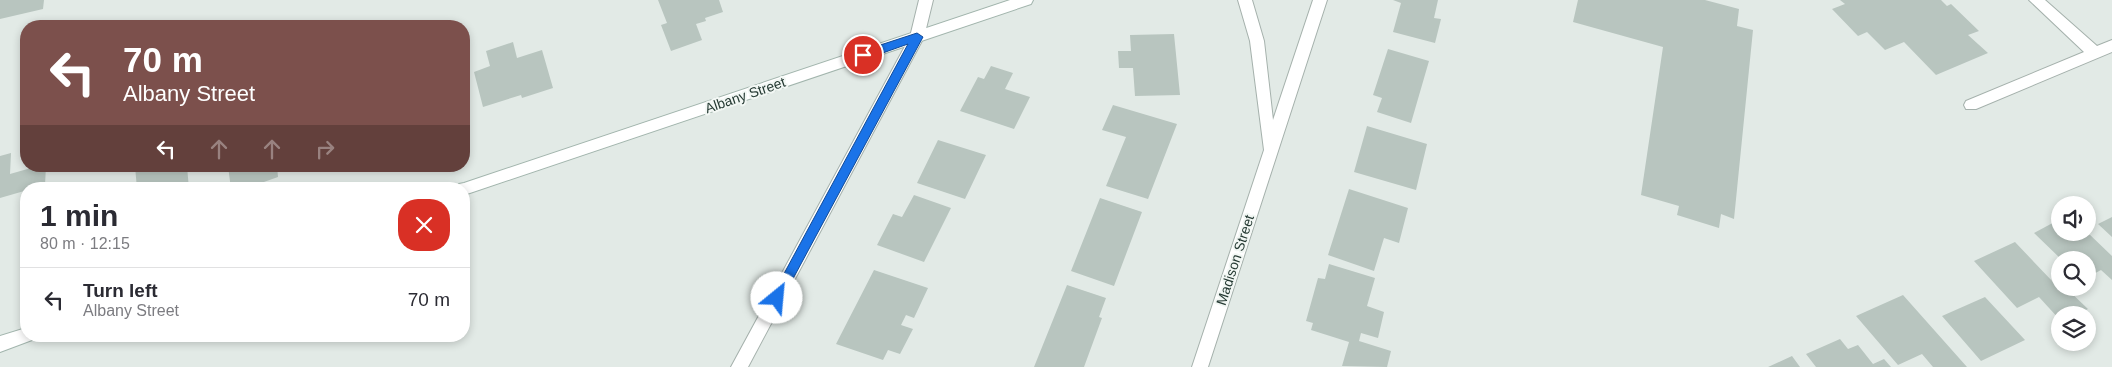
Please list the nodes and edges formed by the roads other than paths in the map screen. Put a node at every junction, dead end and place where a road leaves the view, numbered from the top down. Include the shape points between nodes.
1 (926, 0) edge
2 (1026, 0) edge
3 (1245, 0) edge
4 (1320, 0) edge
5 (2036, 0) edge
6 (917, 37) junction
7 (2112, 46) edge
8 (2095, 53) junction
9 (1971, 105) dead end
10 (1270, 152) junction
11 (470, 187) edge
12 (20, 337) edge
13 (1, 345) edge
14 (739, 367) edge
15 (1200, 367) edge

1 - 6 street
2 - 6 street, Albany Street
3 - 10 street, Madison Street via 1257,41
4 - 10 street, Madison Street
5 - 8 street
6 - 11 street, Albany Street
6 - 14 street
7 - 8 street
8 - 9 street
10 - 15 street, Madison Street
12 - 13 street

